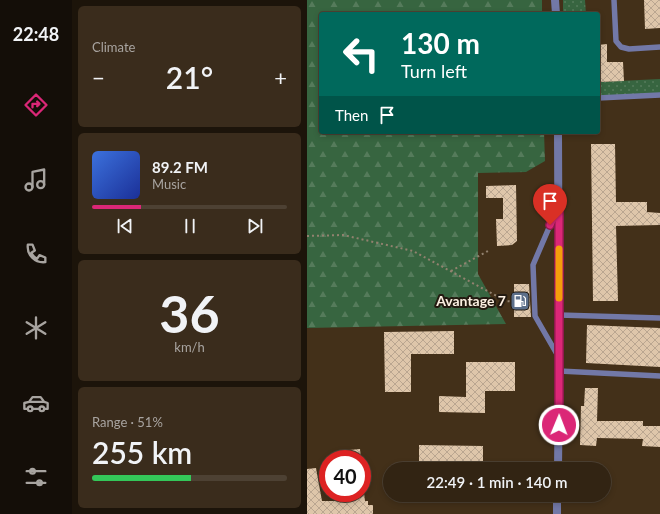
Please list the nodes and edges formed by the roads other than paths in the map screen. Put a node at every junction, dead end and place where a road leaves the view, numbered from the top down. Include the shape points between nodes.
1 (555, 0) edge
2 (614, 0) edge
3 (555, 12) edge
4 (660, 47) edge
5 (660, 95) edge
6 (600, 98) edge
7 (558, 134) edge
8 (559, 204) junction
9 (559, 315) junction
10 (660, 318) edge
11 (559, 358) junction
12 (559, 370) junction
13 (660, 376) edge
14 (558, 462) edge
15 (557, 502) edge
16 (557, 514) edge

1 - 3 street
2 - 4 lane via 616,41 621,47
5 - 6 lane
7 - 8 street
8 - 9 street
8 - 11 lane via 533,265 535,316
9 - 10 lane
9 - 11 street
11 - 12 street
12 - 13 lane
12 - 14 street
15 - 16 street

